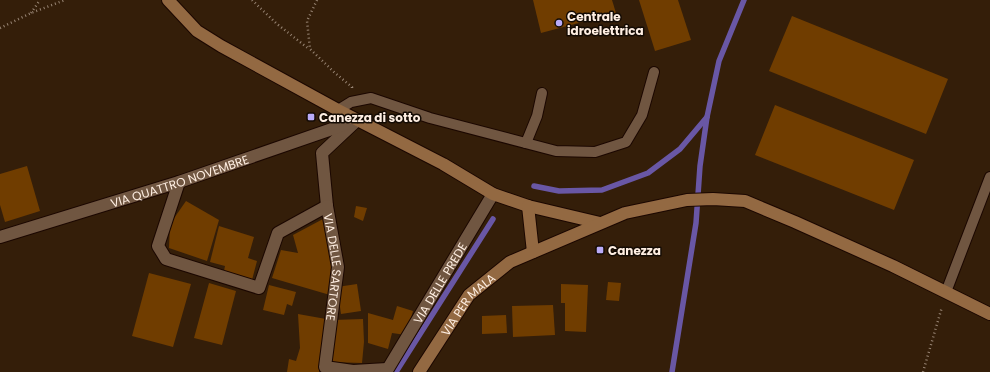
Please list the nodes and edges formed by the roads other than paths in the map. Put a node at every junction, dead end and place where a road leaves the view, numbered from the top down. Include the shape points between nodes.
1 (168, 1) edge
2 (654, 72) dead end
3 (542, 93) dead end
4 (338, 110) junction
5 (358, 120) junction
6 (526, 143) junction
7 (990, 177) edge
8 (179, 182) junction
9 (493, 194) junction
10 (327, 206) junction
11 (528, 206) junction
12 (600, 222) junction
13 (0, 237) edge
14 (532, 252) junction
15 (946, 292) junction
16 (990, 314) edge
17 (387, 371) edge
18 (419, 372) edge

1 - 4 main road via 197,31 220,46
2 - 6 lane via 642,115 626,142 595,152 556,152
3 - 6 lane via 537,116
4 - 5 main road
4 - 6 lane via 351,102 371,98 430,118
5 - 8 street, VIA QUATTRO NOVEMBRE
5 - 9 main road via 443,164
5 - 10 street, VIA DELLE SARTORE via 322,153
7 - 15 lane
8 - 10 street via 158,246 166,259 259,288 278,233
8 - 13 street, VIA QUATTRO NOVEMBRE
9 - 11 main road
9 - 17 street, VIA DELLE PREDE
10 - 17 street, VIA DELLE SARTORE via 338,267 325,367 353,371
11 - 12 main road
11 - 14 main road
12 - 14 main road, VIA PER MALA
12 - 15 main road, VIA PER MALA via 625,213 687,200 745,201
14 - 18 main road, VIA PER MALA via 510,262 469,295
15 - 16 main road, VIA PER MALA

